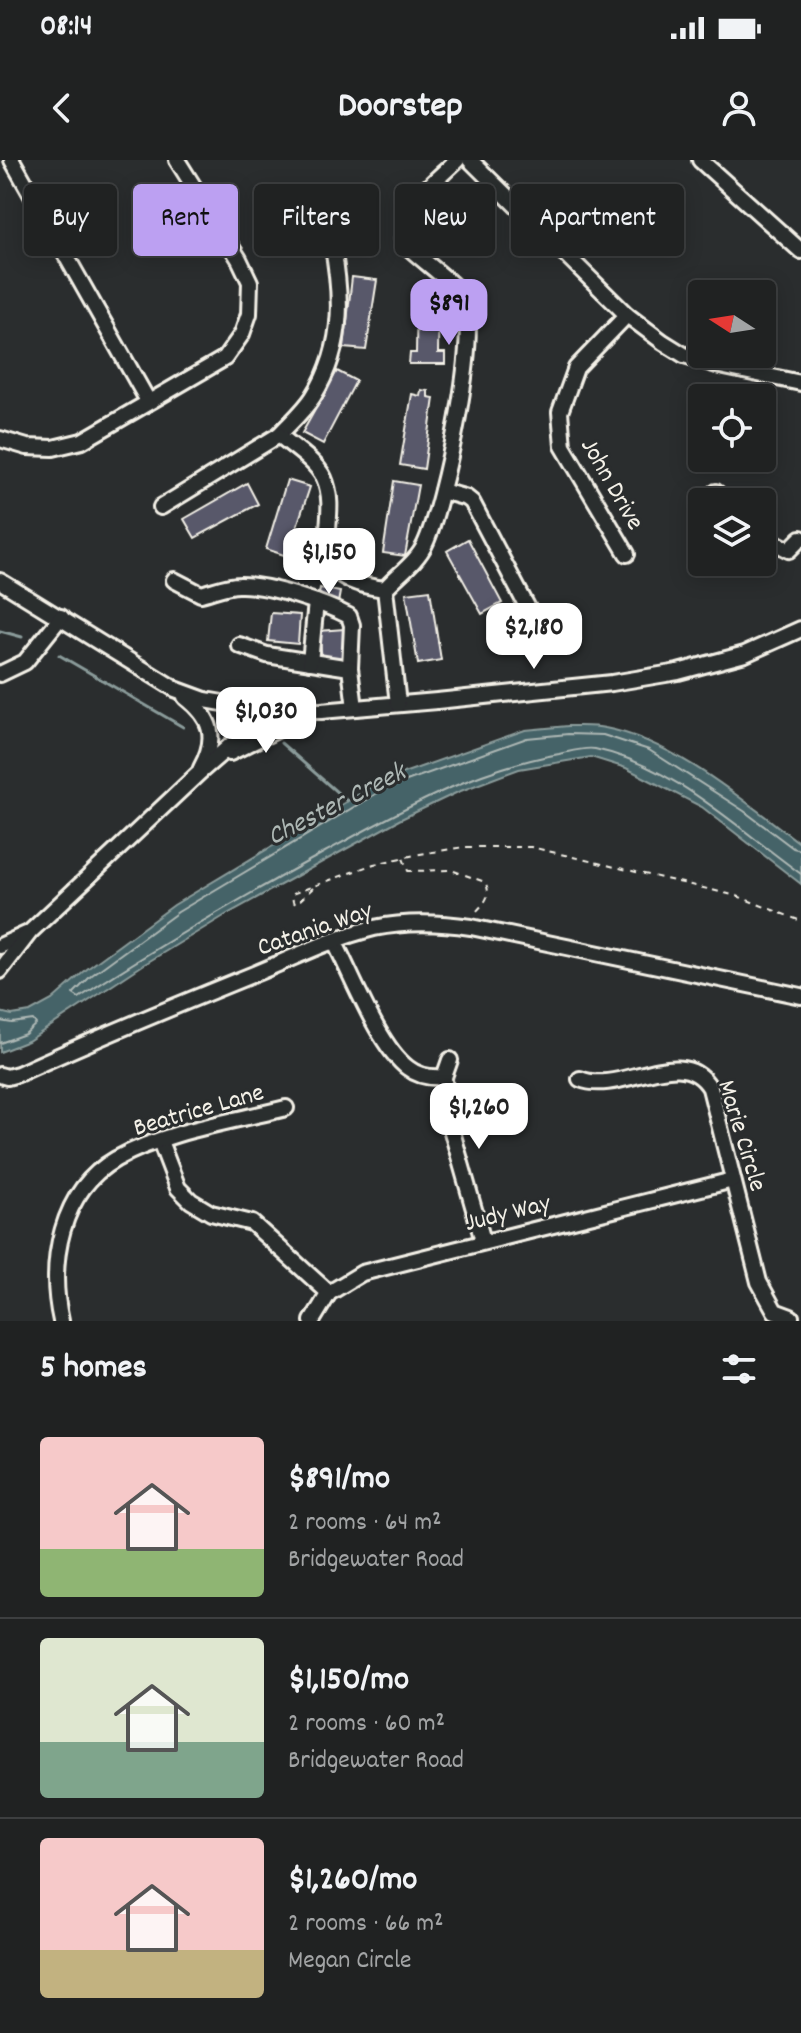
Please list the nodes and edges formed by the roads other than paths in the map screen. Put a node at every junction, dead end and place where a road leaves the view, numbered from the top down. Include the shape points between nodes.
1 (12, 160) edge
2 (177, 160) edge
3 (457, 160) edge
4 (470, 160) edge
5 (700, 160) edge
6 (801, 251) edge
7 (336, 256) edge
8 (627, 315) junction
9 (801, 383) edge
10 (148, 401) junction
11 (279, 435) junction
12 (0, 439) edge
13 (442, 491) junction
14 (161, 507) dead end
15 (801, 538) edge
16 (776, 543) edge
17 (627, 554) dead end
18 (174, 580) dead end
19 (0, 581) edge
20 (385, 589) junction
21 (316, 602) junction
22 (532, 616) dead end
23 (61, 617) junction
24 (801, 629) edge
25 (239, 645) dead end
26 (310, 662) junction
27 (350, 668) junction
28 (0, 674) edge
29 (175, 689) junction
30 (398, 704) junction
31 (355, 708) junction
32 (270, 711) junction
33 (321, 711) junction
34 (200, 772) junction
35 (30, 932) junction
36 (334, 941) junction
37 (0, 946) edge
38 (0, 971) edge
39 (801, 996) edge
40 (450, 1060) dead end
41 (0, 1075) edge
42 (444, 1077) junction
43 (580, 1079) dead end
44 (286, 1108) dead end
45 (160, 1141) junction
46 (733, 1180) junction
47 (483, 1241) junction
48 (329, 1293) junction
49 (791, 1317) dead end
50 (61, 1321) edge
51 (312, 1321) edge

1 - 10 street
2 - 10 street via 250,282 249,314 225,358
3 - 13 street via 410,207 402,229 403,242 462,295 470,320
4 - 8 street
5 - 6 street
7 - 11 street via 341,279 333,357 312,399
8 - 9 street via 684,355
8 - 17 street, John Drive via 576,368 560,412 563,446
10 - 12 street via 68,445 27,447
11 - 14 street
11 - 20 street via 322,474 330,560 354,584
13 - 20 street via 423,549
13 - 22 street via 472,502
15 - 16 street via 789,550
18 - 21 street via 201,594 239,585
19 - 23 street
20 - 30 street
21 - 26 street
21 - 27 street via 349,616
23 - 28 street via 25,662
23 - 29 street
24 - 30 street via 745,654 687,670 612,683
25 - 26 street
26 - 27 street
27 - 31 street
29 - 32 street via 215,703
29 - 34 street via 202,710 207,722 211,740
30 - 31 street
31 - 33 street
32 - 33 street
32 - 34 street
33 - 34 street via 256,739
34 - 35 street
35 - 37 street
35 - 38 street
36 - 39 street, Catania Way via 405,924 466,926
36 - 41 street, Catania Way via 18,1074
36 - 42 street via 398,1058 420,1074
40 - 42 street
42 - 47 street via 449,1128
43 - 46 street, Marie Circle via 607,1084 678,1067 691,1069 710,1088
44 - 45 street, Beatrice Lane
45 - 48 street via 178,1188 191,1201 211,1213 252,1223
45 - 50 street, Beatrice Lane via 113,1161 74,1203 55,1259 54,1292
46 - 47 street, Judy Way
46 - 49 street, Marie Circle via 766,1298 775,1311
47 - 48 street, Judy Way via 362,1273
48 - 51 street, Judy Way

